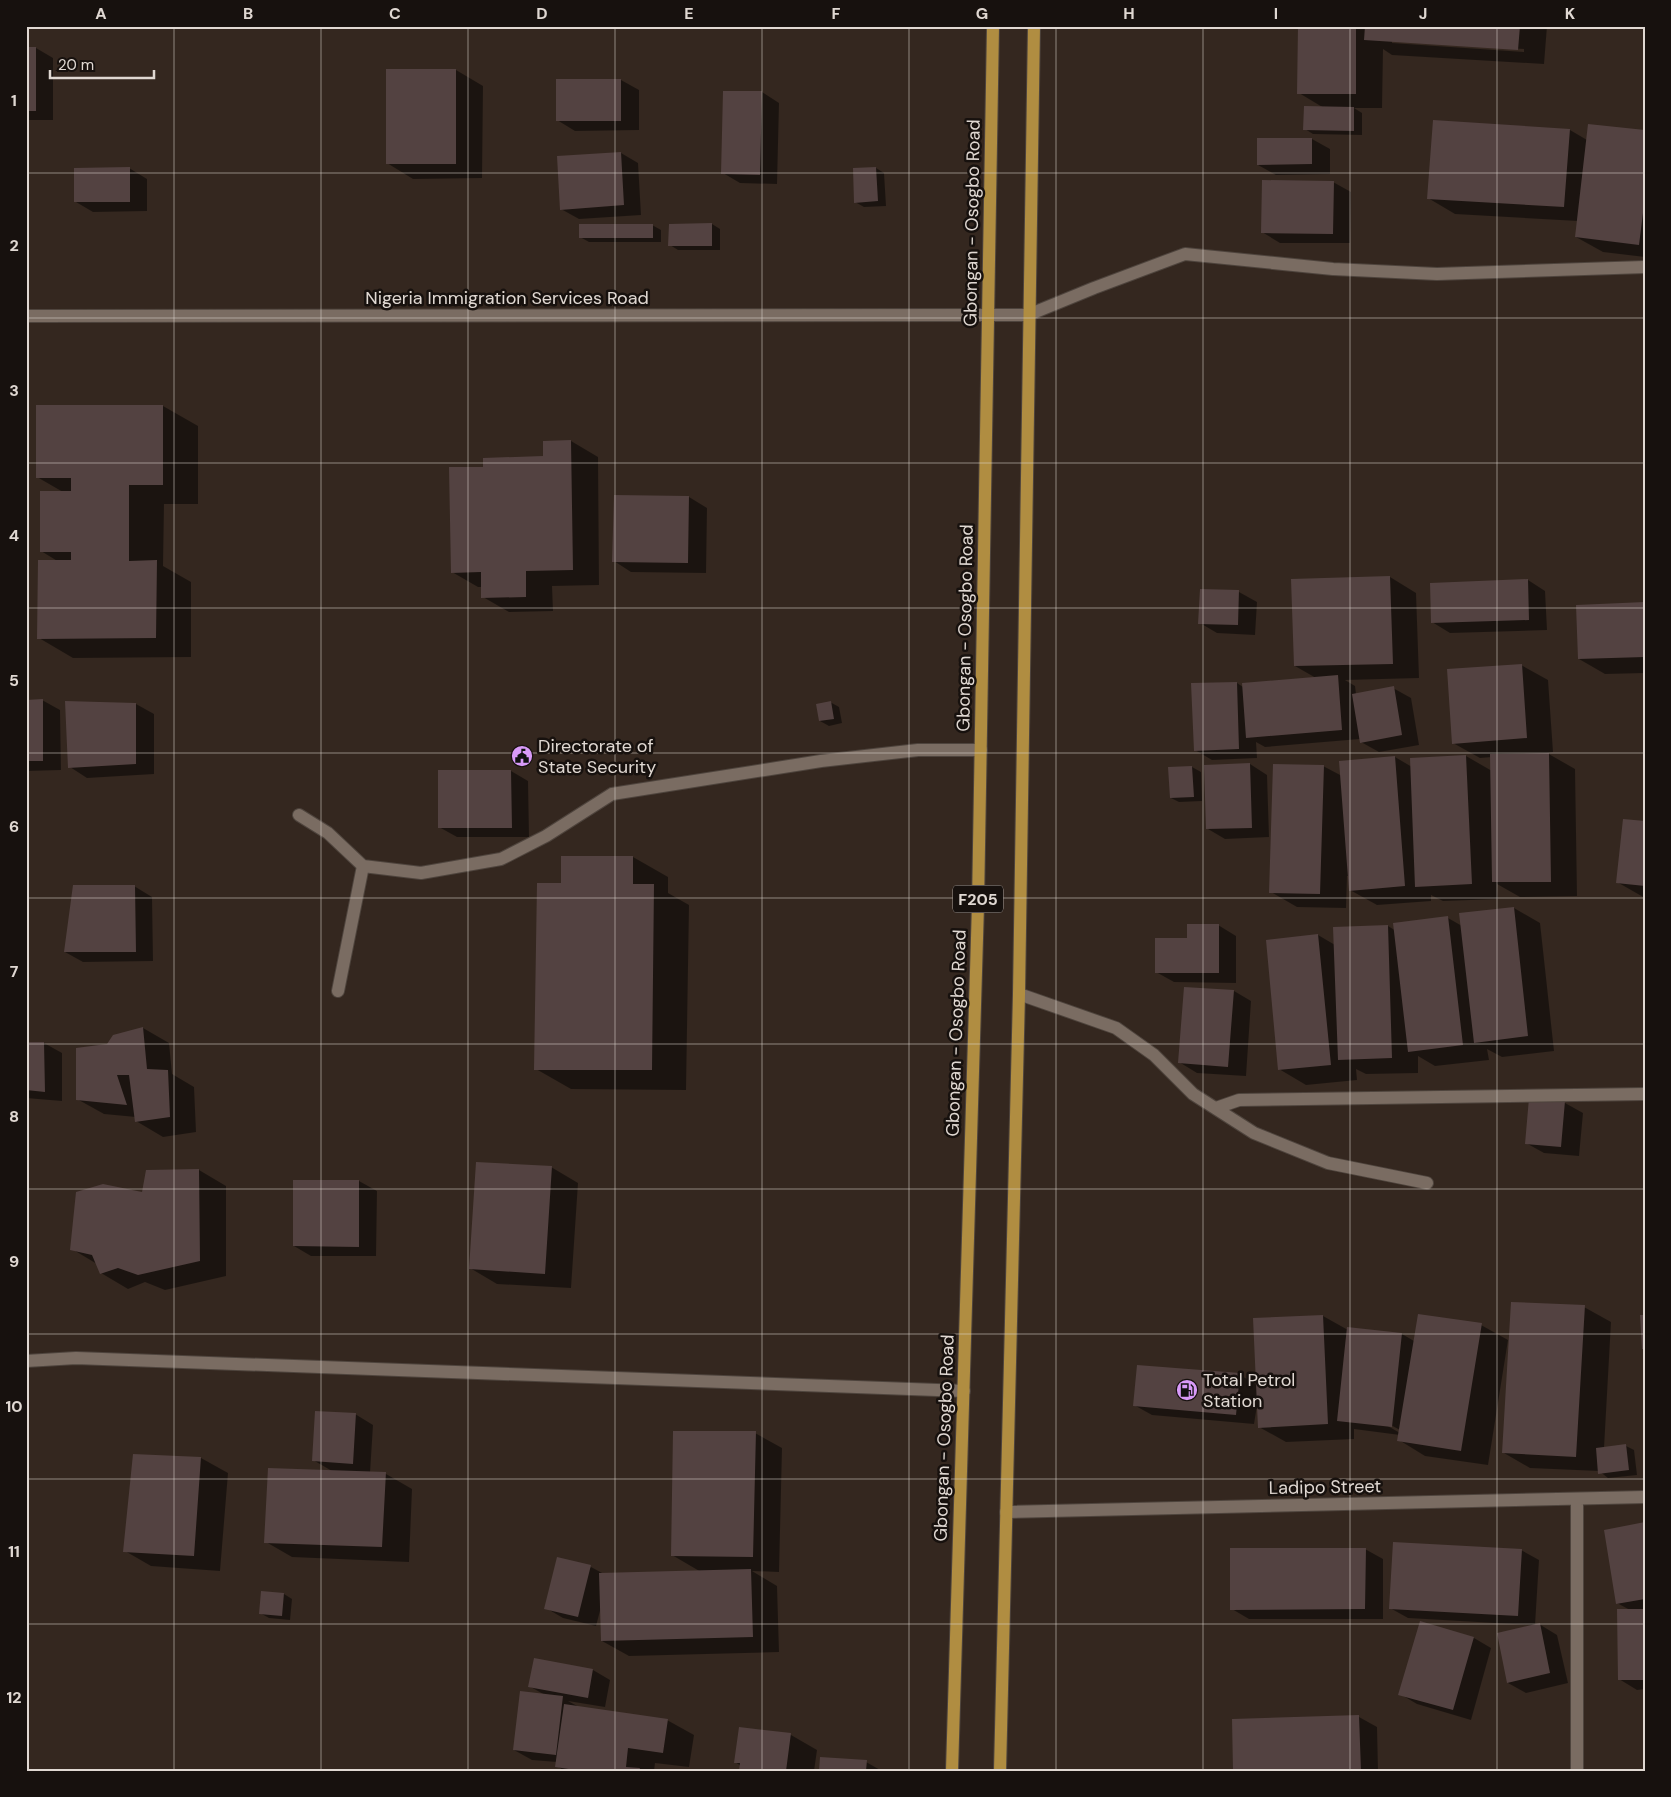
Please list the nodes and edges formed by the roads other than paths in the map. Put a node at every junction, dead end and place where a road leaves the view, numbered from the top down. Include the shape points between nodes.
1 (994, 26) edge
2 (1034, 26) edge
3 (1645, 267) edge
4 (1028, 315) junction
5 (26, 316) edge
6 (987, 316) junction
7 (980, 750) junction
8 (299, 814) dead end
9 (364, 866) junction
10 (338, 991) dead end
11 (1019, 994) junction
12 (1645, 1094) edge
13 (1216, 1108) junction
14 (1427, 1182) dead end
15 (26, 1361) edge
16 (964, 1391) junction
17 (1645, 1496) edge
18 (1577, 1499) junction
19 (1006, 1512) junction
20 (952, 1771) edge
21 (1000, 1771) edge
22 (1577, 1771) edge

1 - 6 main road, Gbongan - Osogbo Road / F205
2 - 4 main road, F205
3 - 4 street via 1437,274 1332,269 1185,254
4 - 6 street, Nigeria Immigration Services Road
4 - 11 main road, F205
5 - 6 street, Nigeria Immigration Services Road
6 - 7 main road, Gbongan - Osogbo Road / F205
7 - 9 street via 918,750 821,761 612,794 546,836 501,859 421,873
7 - 16 main road, Gbongan - Osogbo Road / F205
8 - 9 street via 328,832
9 - 10 street
11 - 13 street via 1116,1028 1154,1055 1192,1094
11 - 19 main road, F205
12 - 13 street via 1239,1100
13 - 14 street via 1254,1133 1328,1163
15 - 16 street via 76,1358
16 - 20 main road, Gbongan - Osogbo Road / F205
17 - 18 street, Ladipo Street
18 - 19 street, Ladipo Street
18 - 22 street
19 - 21 main road, F205

